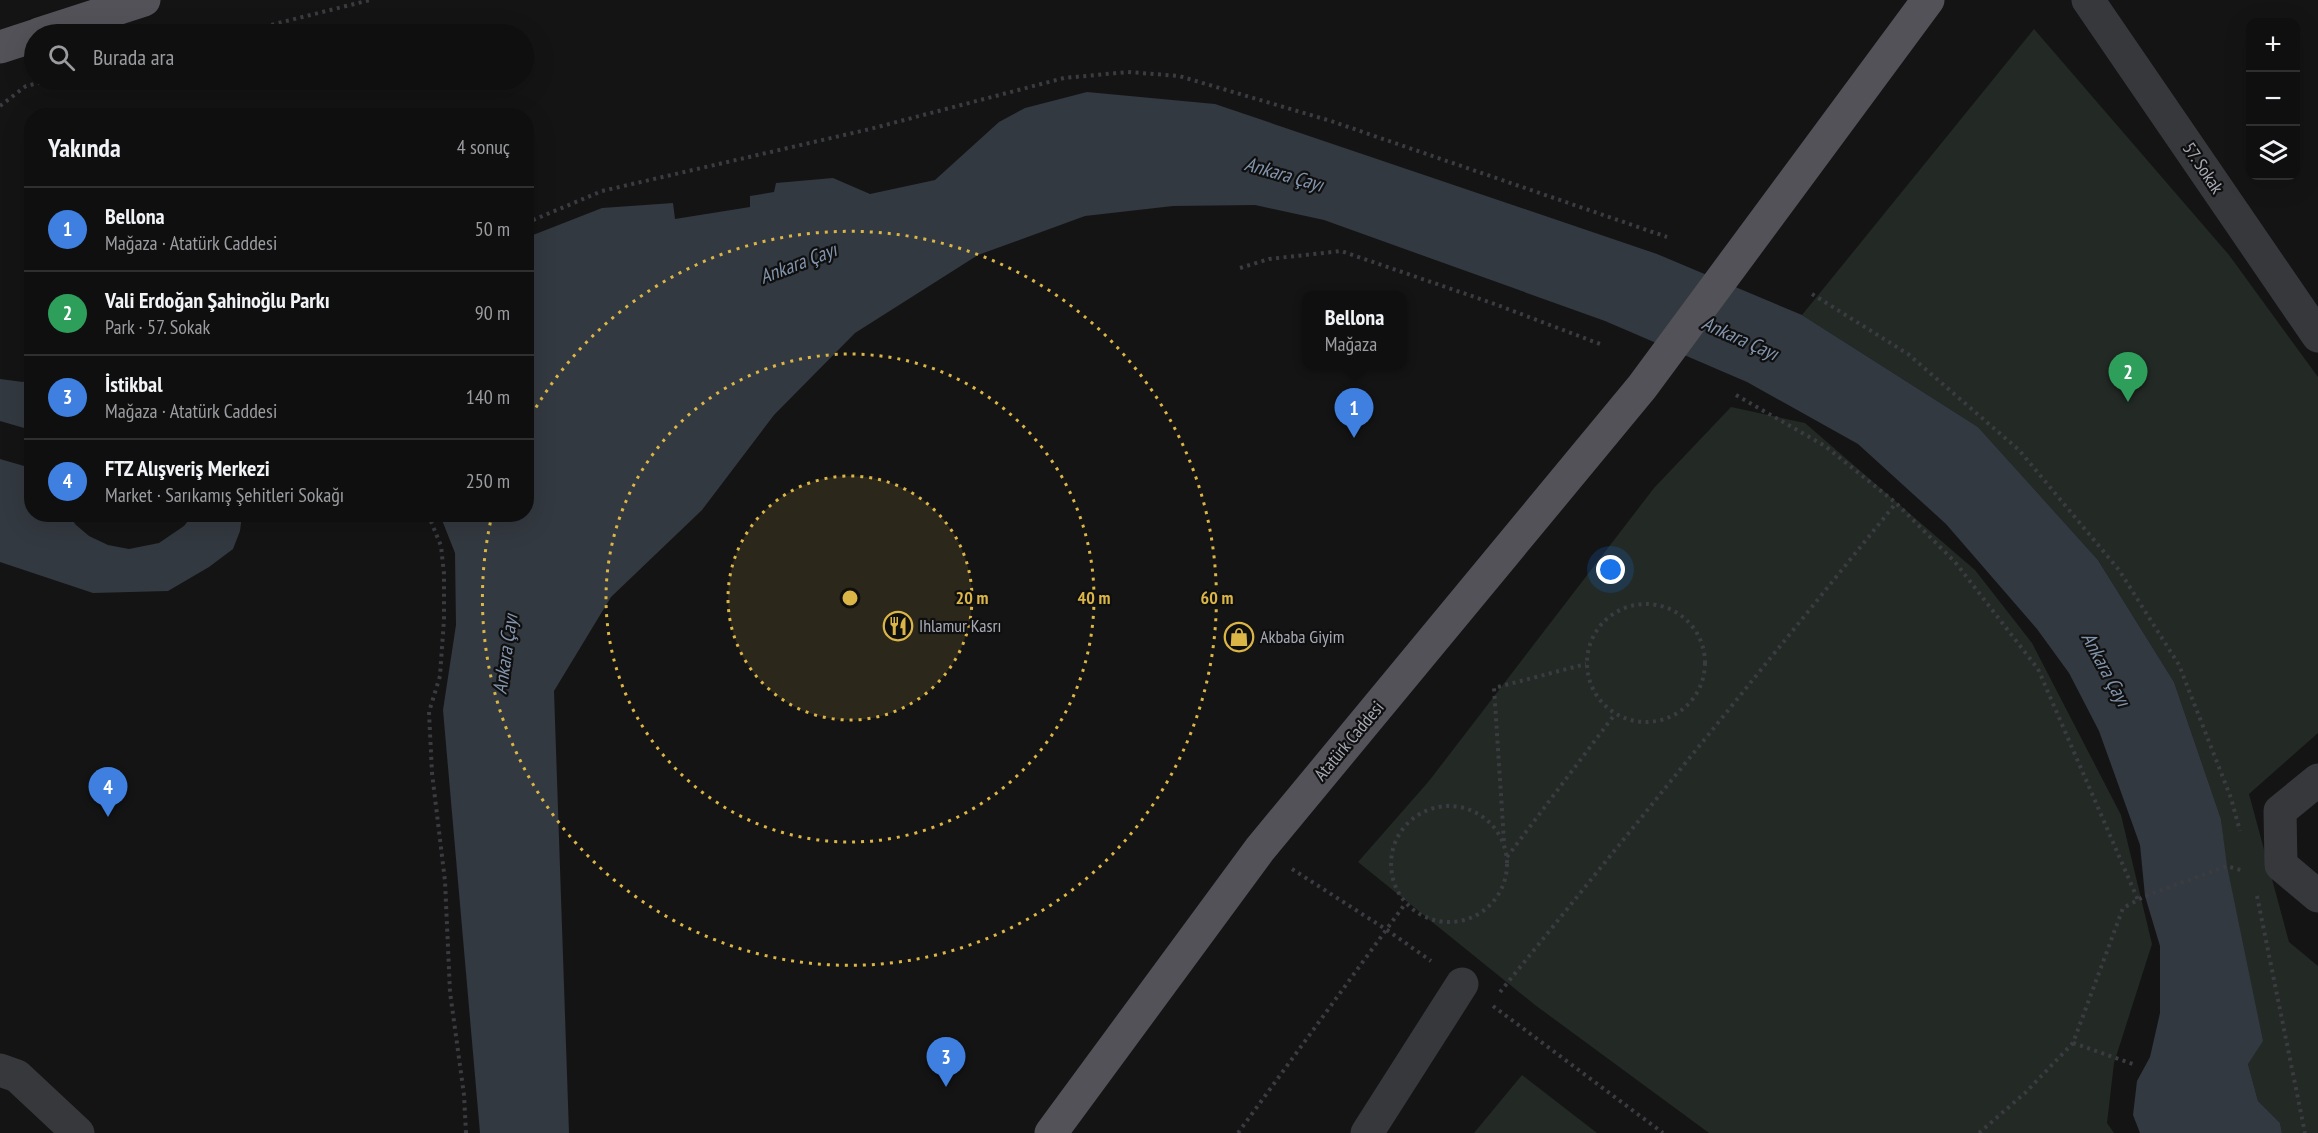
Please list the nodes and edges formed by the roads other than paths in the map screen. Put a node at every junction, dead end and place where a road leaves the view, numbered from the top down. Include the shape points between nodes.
1 (144, 0) edge
2 (1928, 0) edge
3 (2088, 0) edge
4 (71, 24) edge
5 (24, 39) edge
6 (0, 47) edge
7 (2318, 336) edge
8 (2318, 780) edge
9 (2318, 896) edge
10 (1462, 984) dead end
11 (0, 1071) edge
12 (78, 1133) edge
13 (1051, 1133) edge
14 (1367, 1133) edge

1 - 4 main road
2 - 13 main road, Atatürk Caddesi via 1634,396 1260,849
3 - 7 street, 57. Sokak
5 - 6 main road
8 - 9 street via 2280,811 2266,869
10 - 14 street
11 - 12 street via 16,1076

